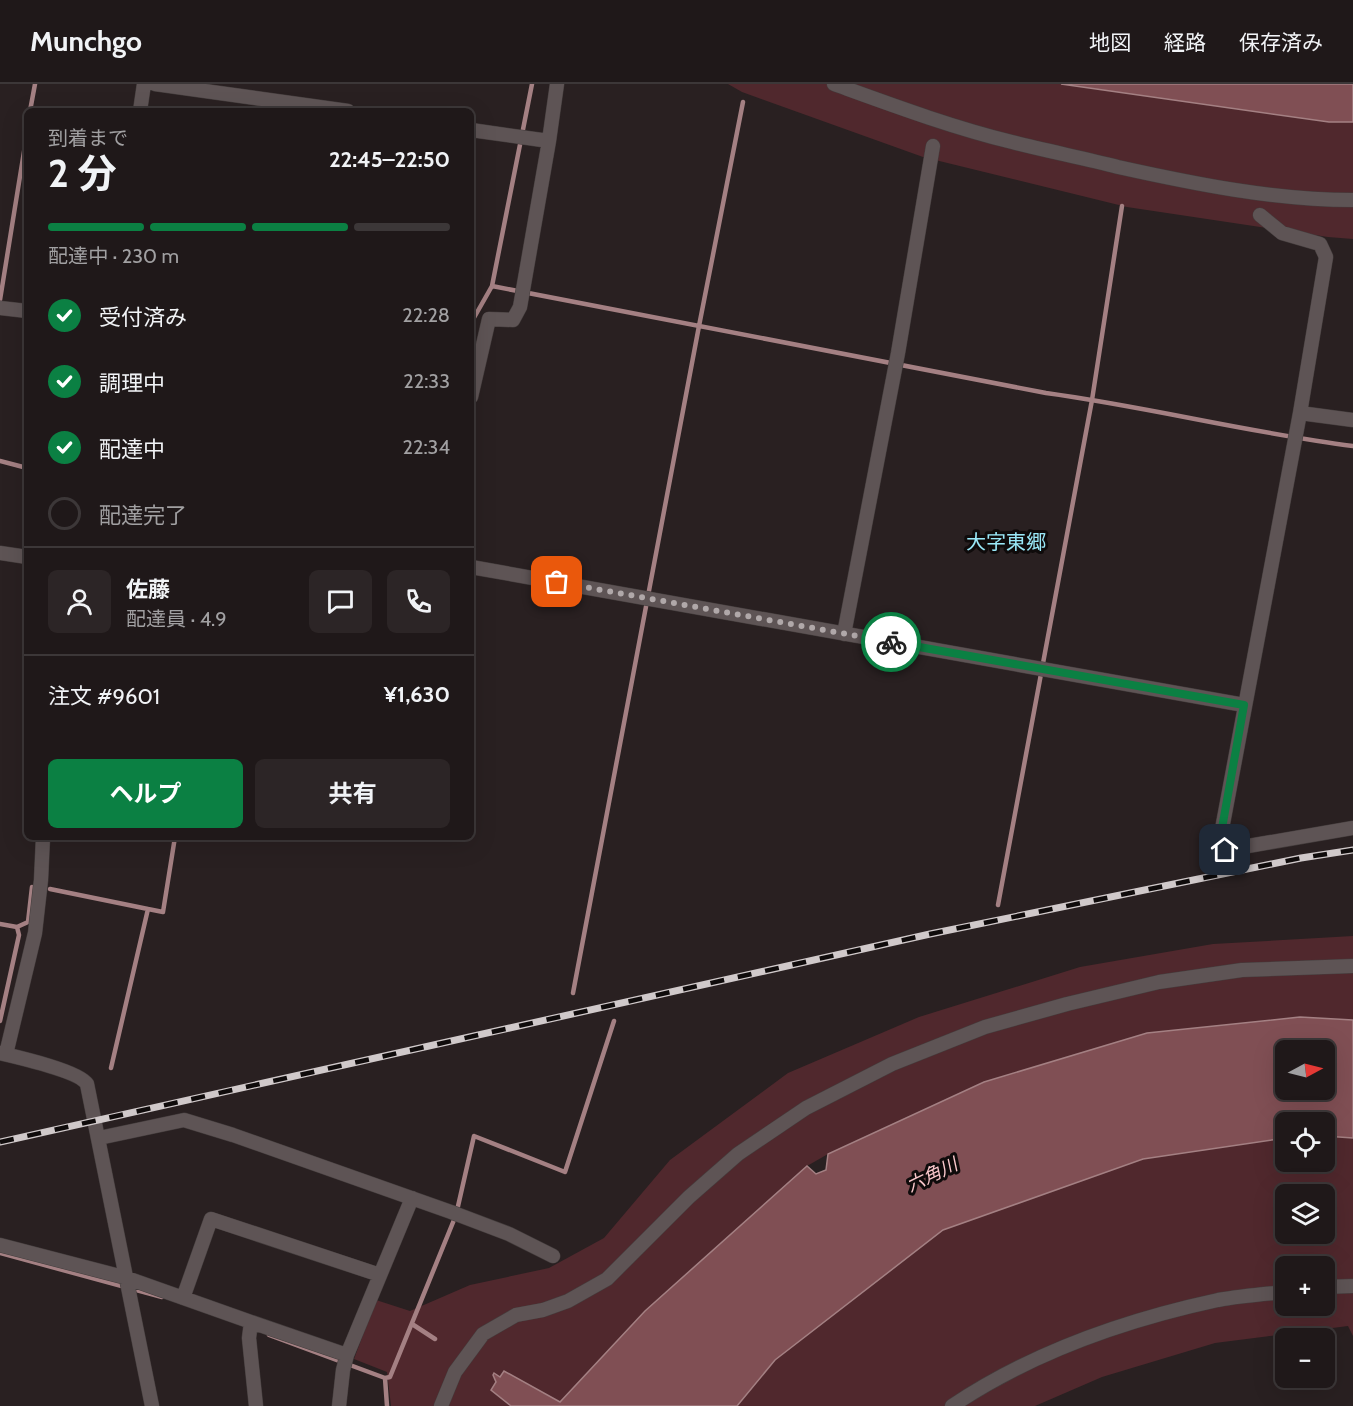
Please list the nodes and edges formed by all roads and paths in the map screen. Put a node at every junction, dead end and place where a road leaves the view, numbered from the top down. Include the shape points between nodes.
1 (144, 84) edge
2 (155, 84) edge
3 (557, 84) edge
4 (834, 84) edge
5 (140, 108) edge
6 (327, 108) edge
7 (474, 130) edge
8 (549, 141) junction
9 (933, 146) dead end
10 (1353, 200) edge
11 (1260, 215) dead end
12 (4, 308) edge
13 (24, 311) edge
14 (474, 385) edge
15 (1298, 418) junction
16 (1353, 420) edge
17 (0, 553) edge
18 (24, 557) edge
19 (474, 568) edge
20 (844, 634) junction
21 (1244, 705) junction
22 (1353, 828) edge
23 (43, 840) edge
24 (1353, 966) edge
25 (3, 1054) edge
26 (99, 1138) junction
27 (412, 1198) junction
28 (0, 1245) edge
29 (553, 1256) dead end
30 (380, 1275) junction
31 (128, 1286) junction
32 (1353, 1286) edge
33 (1335, 1287) edge
34 (1275, 1293) edge
35 (183, 1298) junction
36 (250, 1328) junction
37 (345, 1362) junction
38 (152, 1406) edge
39 (256, 1406) edge
40 (339, 1406) edge
41 (441, 1406) edge
42 (952, 1406) edge

1 - 5 street
2 - 6 street
3 - 8 street
4 - 10 street via 1010,142 1168,178 1262,194
7 - 8 street
8 - 14 street via 520,307 513,320 489,319
9 - 20 street
11 - 15 street via 1282,233 1320,244 1326,257
12 - 13 street
15 - 16 street
15 - 21 street
17 - 18 street
19 - 20 street
20 - 21 street
21 - 22 street via 1219,845 1225,850
23 - 25 street via 35,933
24 - 41 street via 1242,970 1159,982 985,1027 892,1064 806,1108 738,1154 607,1279 568,1301 516,1315 483,1334 455,1372
25 - 26 street via 84,1079
26 - 27 street via 184,1120
26 - 31 street
27 - 29 street via 509,1234
27 - 30 street
28 - 31 street
30 - 35 street via 211,1219
30 - 37 street
31 - 35 street
31 - 38 street
32 - 33 street
34 - 42 street via 1219,1300 1088,1338 1031,1362
35 - 36 street
36 - 37 street
36 - 39 street
37 - 40 street

